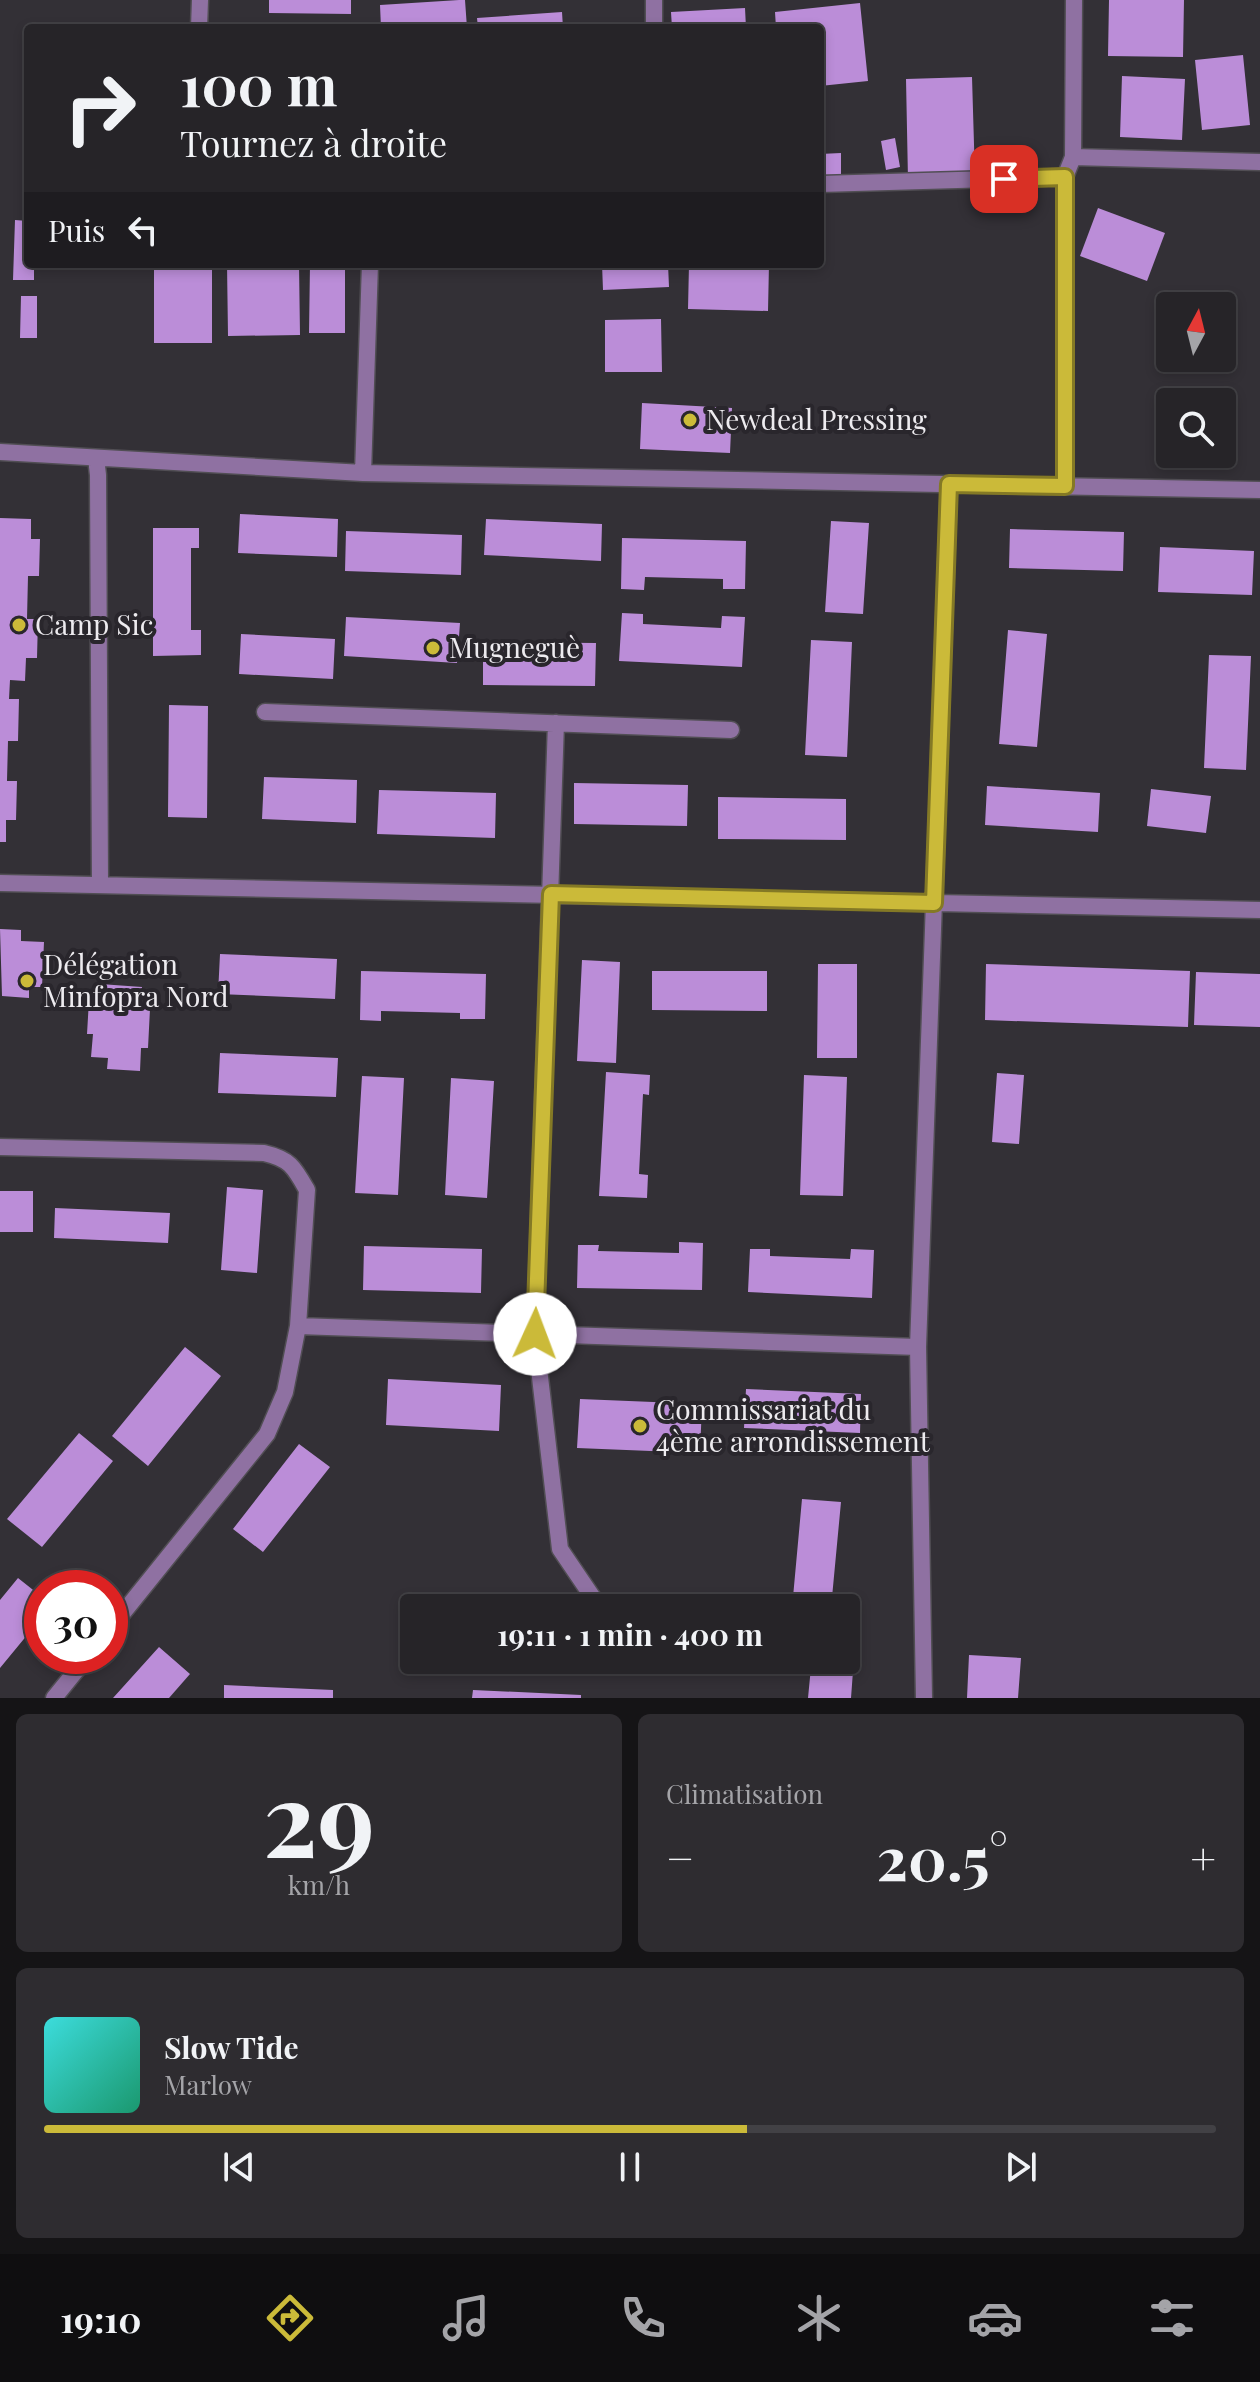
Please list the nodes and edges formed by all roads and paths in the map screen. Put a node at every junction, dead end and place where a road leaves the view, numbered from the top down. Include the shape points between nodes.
1 (200, 0) edge
2 (654, 0) edge
3 (1074, 0) edge
4 (199, 24) edge
5 (654, 24) edge
6 (1073, 157) junction
7 (1260, 162) edge
8 (1065, 177) junction
9 (824, 184) edge
10 (370, 268) edge
11 (0, 452) edge
12 (96, 458) junction
13 (363, 473) junction
14 (949, 484) junction
15 (1065, 486) junction
16 (1260, 490) edge
17 (265, 712) dead end
18 (556, 723) junction
19 (731, 730) dead end
20 (0, 883) edge
21 (100, 884) junction
22 (551, 894) junction
23 (1260, 894) edge
24 (934, 903) junction
25 (1256, 910) edge
26 (0, 1147) edge
27 (298, 1326) junction
28 (535, 1334) junction
29 (918, 1347) junction
30 (591, 1594) edge
31 (128, 1607) edge
32 (73, 1674) edge
33 (54, 1698) edge
34 (924, 1698) edge

1 - 4 street
2 - 5 street
3 - 6 street
6 - 7 street
6 - 8 street
8 - 9 street
8 - 15 street
10 - 13 street
11 - 12 street
12 - 13 street
12 - 21 street
13 - 14 street
14 - 15 street
14 - 24 street
15 - 16 street
17 - 18 street
18 - 19 street
18 - 22 street
20 - 21 street
21 - 22 street
22 - 24 street
22 - 28 street
23 - 25 street
24 - 25 street
24 - 29 street
26 - 27 street via 283,1157 307,1190
27 - 28 street
27 - 31 street via 285,1392 267,1434
28 - 29 street
28 - 30 street via 560,1549
29 - 34 street
32 - 33 street

